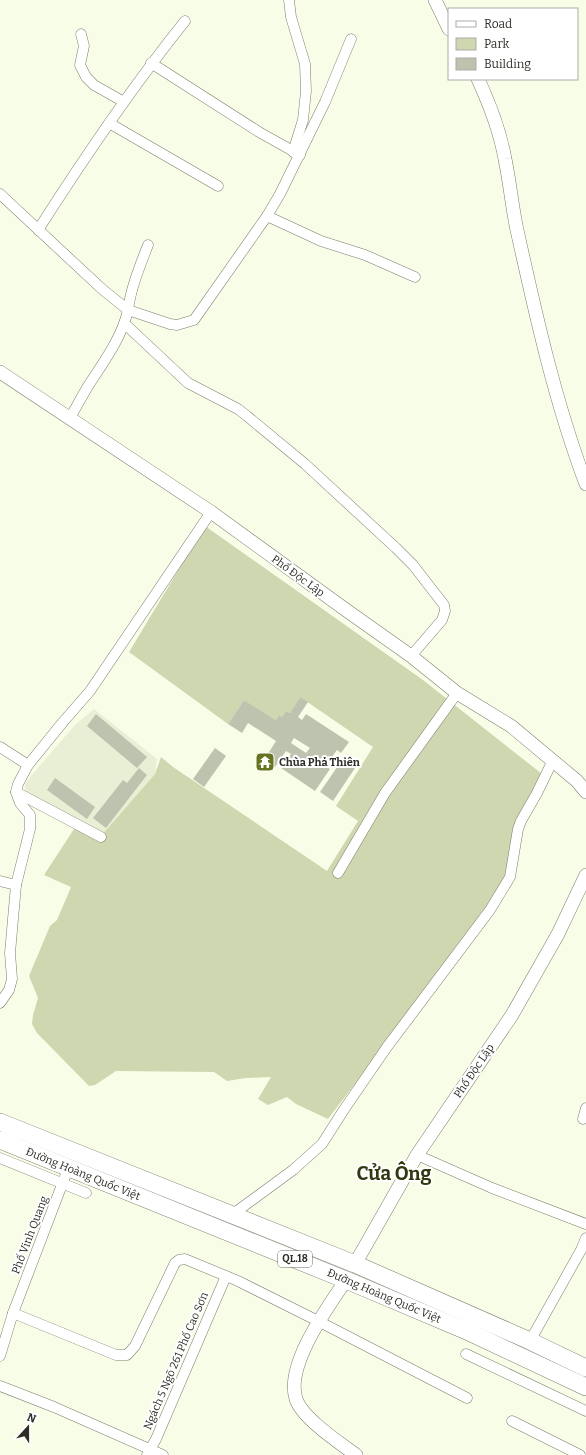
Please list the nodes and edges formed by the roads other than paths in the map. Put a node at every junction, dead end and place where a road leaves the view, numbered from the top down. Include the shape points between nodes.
1 (289, 0) edge
2 (435, 0) edge
3 (185, 21) dead end
4 (448, 27) edge
5 (82, 34) dead end
6 (351, 39) dead end
7 (151, 63) junction
8 (478, 80) edge
9 (124, 102) junction
10 (109, 123) junction
11 (296, 154) junction
12 (218, 186) dead end
13 (0, 194) edge
14 (267, 216) junction
15 (38, 230) junction
16 (148, 245) dead end
17 (415, 277) dead end
18 (128, 310) junction
19 (123, 328) junction
20 (0, 372) edge
21 (70, 418) junction
22 (586, 484) edge
23 (211, 512) junction
24 (411, 656) junction
25 (458, 693) junction
26 (0, 747) edge
27 (552, 762) junction
28 (28, 765) junction
29 (16, 792) junction
30 (586, 792) edge
31 (101, 837) dead end
32 (338, 873) dead end
33 (586, 875) edge
34 (0, 881) edge
35 (16, 885) junction
36 (0, 1004) edge
37 (586, 1108) edge
38 (583, 1119) dead end
39 (0, 1122) edge
40 (0, 1140) edge
41 (417, 1155) junction
42 (0, 1158) edge
43 (65, 1176) junction
44 (86, 1193) dead end
45 (234, 1214) junction
46 (586, 1224) edge
47 (586, 1238) edge
48 (355, 1264) junction
49 (226, 1276) junction
50 (346, 1280) junction
51 (13, 1313) junction
52 (318, 1321) junction
53 (530, 1341) junction
54 (466, 1354) dead end
55 (0, 1356) edge
56 (586, 1368) edge
57 (0, 1386) edge
58 (586, 1387) edge
59 (467, 1398) dead end
60 (586, 1410) edge
61 (512, 1421) dead end
62 (149, 1452) edge
63 (163, 1455) edge
64 (356, 1455) edge
65 (580, 1455) edge

1 - 11 street via 291,18 305,64 306,91
2 - 4 street
3 - 7 street
5 - 9 street via 84,46 80,65 86,77 94,85
6 - 11 street via 325,102
7 - 9 street
7 - 11 street
8 - 22 street via 498,130 506,160 513,212 547,360
9 - 10 street
10 - 12 street
10 - 15 street
11 - 14 street via 280,194
13 - 15 street
14 - 17 street
14 - 18 street via 194,320 177,325 170,324
15 - 18 street
16 - 18 street
18 - 19 street
19 - 21 street
19 - 24 street via 188,383 238,409 273,436 413,565 444,605 445,611
20 - 21 street, Phố Độc Lập
21 - 23 street, Phố Độc Lập
23 - 24 street, Phố Độc Lập
23 - 28 street via 90,691
24 - 25 street, Phố Độc Lập
25 - 27 street, Phố Độc Lập via 511,726
25 - 32 street via 385,793
26 - 28 street
27 - 30 street, Phố Độc Lập via 577,781
27 - 45 street via 521,821 510,877 490,910 387,1047 322,1144 293,1170
28 - 29 street
29 - 31 street
29 - 35 street via 20,803 30,815 30,829
33 - 41 street, Phố Độc Lập via 558,934 512,1015
34 - 35 street
35 - 36 street via 10,952 12,978 9,990
37 - 38 street
39 - 45 highway, Đường Hoàng Quốc Việt / QL.18
40 - 43 highway, Đường Hoàng Quốc Việt / QL.18
41 - 46 street via 492,1188
41 - 48 street, Phố Độc Lập
42 - 43 street
43 - 44 street
43 - 50 highway, Đường Hoàng Quốc Việt / QL.18
43 - 51 street, Phố Vinh Quang
45 - 48 highway, Đường Hoàng Quốc Việt / QL.18
47 - 53 street
48 - 53 highway, Đường Hoàng Quốc Việt / QL.18
49 - 51 street via 185,1259 175,1263 135,1346 127,1355 116,1355
49 - 52 street
49 - 62 street, Ngách 5 Ngõ 261 Phố Cao Sơn
50 - 52 street
50 - 58 highway, Đường Hoàng Quốc Việt / QL.18 via 469,1332
51 - 55 street, Phố Vinh Quang
52 - 59 street
52 - 64 street via 300,1358 295,1379 296,1400 303,1411 326,1433
53 - 56 highway, Đường Hoàng Quốc Việt / QL.18
54 - 60 street
57 - 62 street via 54,1407
61 - 65 street
62 - 63 street

